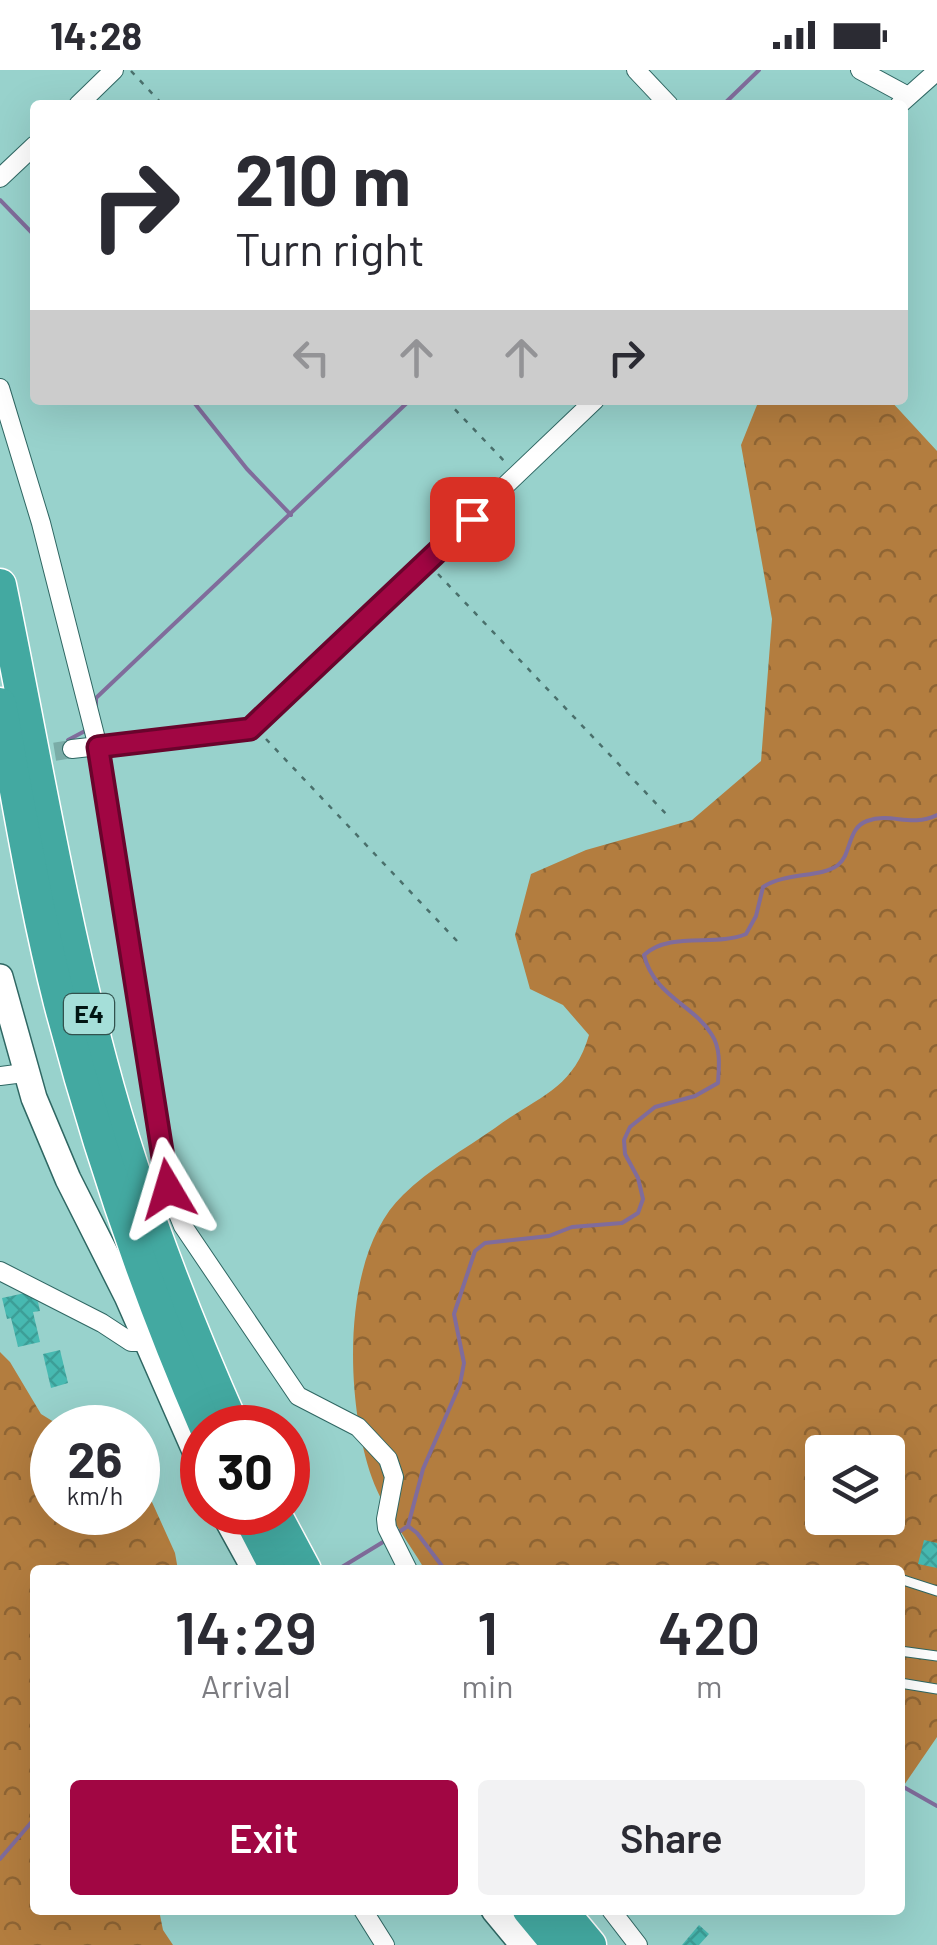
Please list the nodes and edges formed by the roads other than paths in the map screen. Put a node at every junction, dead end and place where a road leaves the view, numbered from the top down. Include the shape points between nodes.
1 (114, 70) edge
2 (636, 70) edge
3 (860, 70) edge
4 (937, 71) edge
5 (83, 100) edge
6 (664, 100) edge
7 (903, 100) edge
8 (30, 150) edge
9 (0, 178) edge
10 (0, 388) edge
11 (591, 405) edge
12 (0, 585) edge
13 (0, 704) edge
14 (98, 747) junction
15 (72, 749) tunnel mouth
16 (0, 977) edge
17 (12, 1075) edge
18 (0, 1271) edge
19 (148, 1342) junction
20 (197, 1405) edge
21 (224, 1405) edge
22 (180, 1415) edge
23 (236, 1535) edge
24 (258, 1535) edge
25 (286, 1535) edge
26 (252, 1565) edge
27 (274, 1565) edge
28 (301, 1565) edge
29 (406, 1565) edge
30 (905, 1581) edge
31 (937, 1591) edge
32 (905, 1653) edge
33 (937, 1656) edge
34 (905, 1684) edge
35 (937, 1689) edge
36 (367, 1915) edge
37 (498, 1915) edge
38 (533, 1915) edge
39 (565, 1915) edge
40 (615, 1915) edge
41 (385, 1945) edge
42 (523, 1945) edge
43 (558, 1945) edge
44 (590, 1945) edge
45 (638, 1945) edge

1 - 5 street
2 - 6 street
3 - 7 street
4 - 7 street
8 - 9 street
10 - 14 street
11 - 14 street via 254,726
12 - 21 highway, E4 via 102,1064 168,1270
13 - 20 highway, E4 via 59,1000 84,1090 146,1280
14 - 15 street
14 - 29 street via 168,1189 183,1226 298,1396 358,1426 388,1458 394,1477 387,1528
16 - 17 street
17 - 19 street
18 - 19 street via 131,1342
19 - 22 street
23 - 26 street
24 - 27 highway
25 - 28 highway
30 - 31 lane
32 - 33 lane
34 - 35 lane
36 - 41 street
37 - 42 street
38 - 43 highway
39 - 44 highway
40 - 45 street

